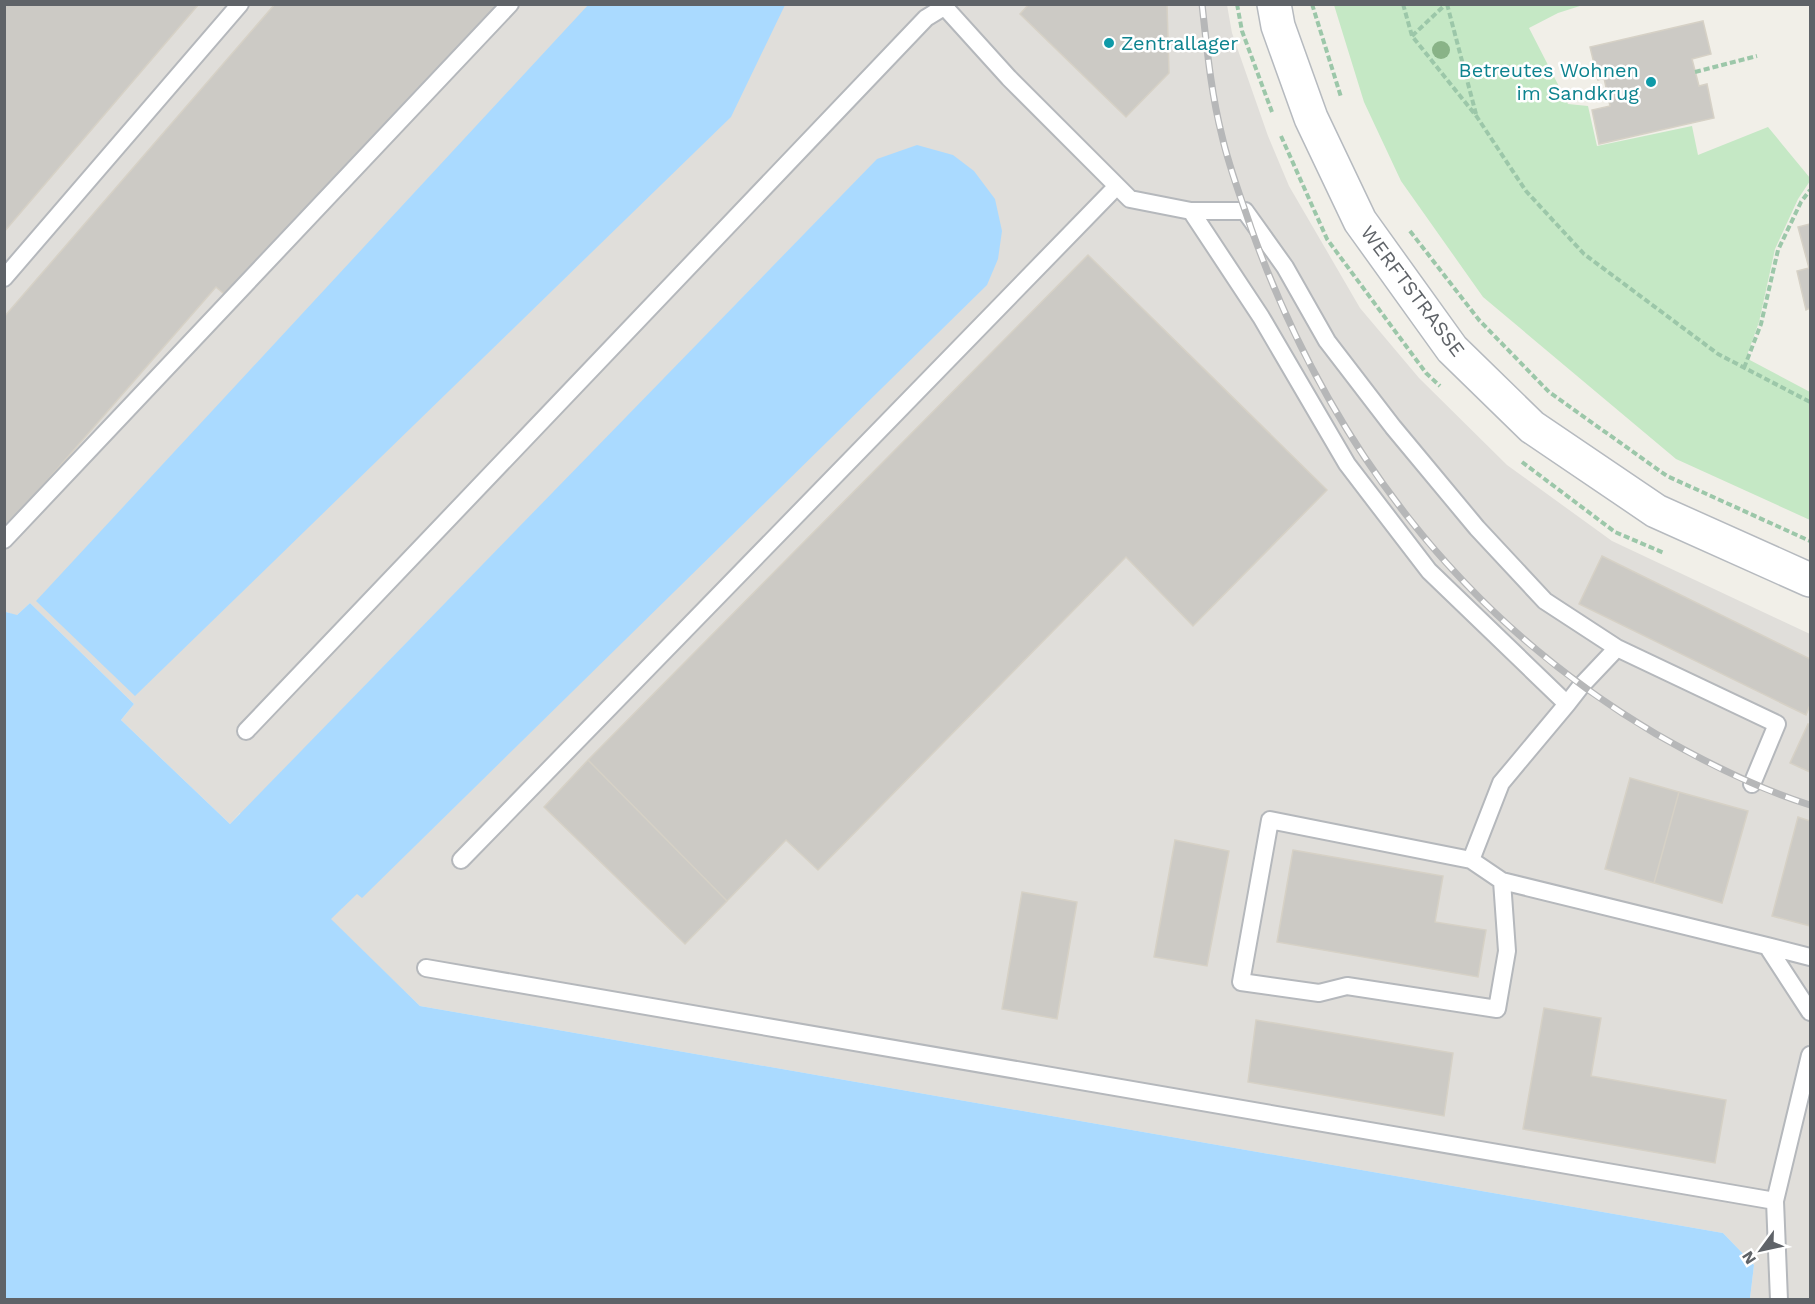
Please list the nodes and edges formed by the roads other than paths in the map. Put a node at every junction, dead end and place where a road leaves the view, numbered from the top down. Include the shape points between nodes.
1 (240, 4) edge
2 (510, 4) edge
3 (1274, 4) edge
4 (943, 6) edge
5 (1117, 186) junction
6 (1191, 211) junction
7 (4, 278) edge
8 (4, 540) edge
9 (1810, 580) edge
10 (1617, 648) junction
11 (1567, 704) junction
12 (246, 731) dead end
13 (1752, 784) dead end
14 (461, 860) dead end
15 (1471, 860) junction
16 (1502, 881) junction
17 (1767, 946) junction
18 (1810, 957) edge
19 (426, 968) dead end
20 (1810, 1012) edge
21 (1810, 1055) edge
22 (1775, 1200) junction
23 (1779, 1299) edge

1 - 7 lane
2 - 8 lane
3 - 9 main road, WERFTSTRASSE via 1311,118 1360,220 1452,349 1532,427 1656,511
4 - 5 lane
4 - 12 lane via 926,18
5 - 6 lane via 1130,199
5 - 14 lane
6 - 10 lane via 1245,211 1285,267 1327,341 1477,528 1545,601
6 - 11 lane via 1261,317 1347,465 1429,571
10 - 11 lane
10 - 13 lane via 1778,724
11 - 15 lane via 1501,783
15 - 16 lane
15 - 16 lane via 1270,820 1241,982 1319,993 1347,986 1497,1009 1507,951
16 - 17 lane
17 - 18 lane
17 - 20 lane
19 - 22 lane
21 - 22 lane
22 - 23 lane

